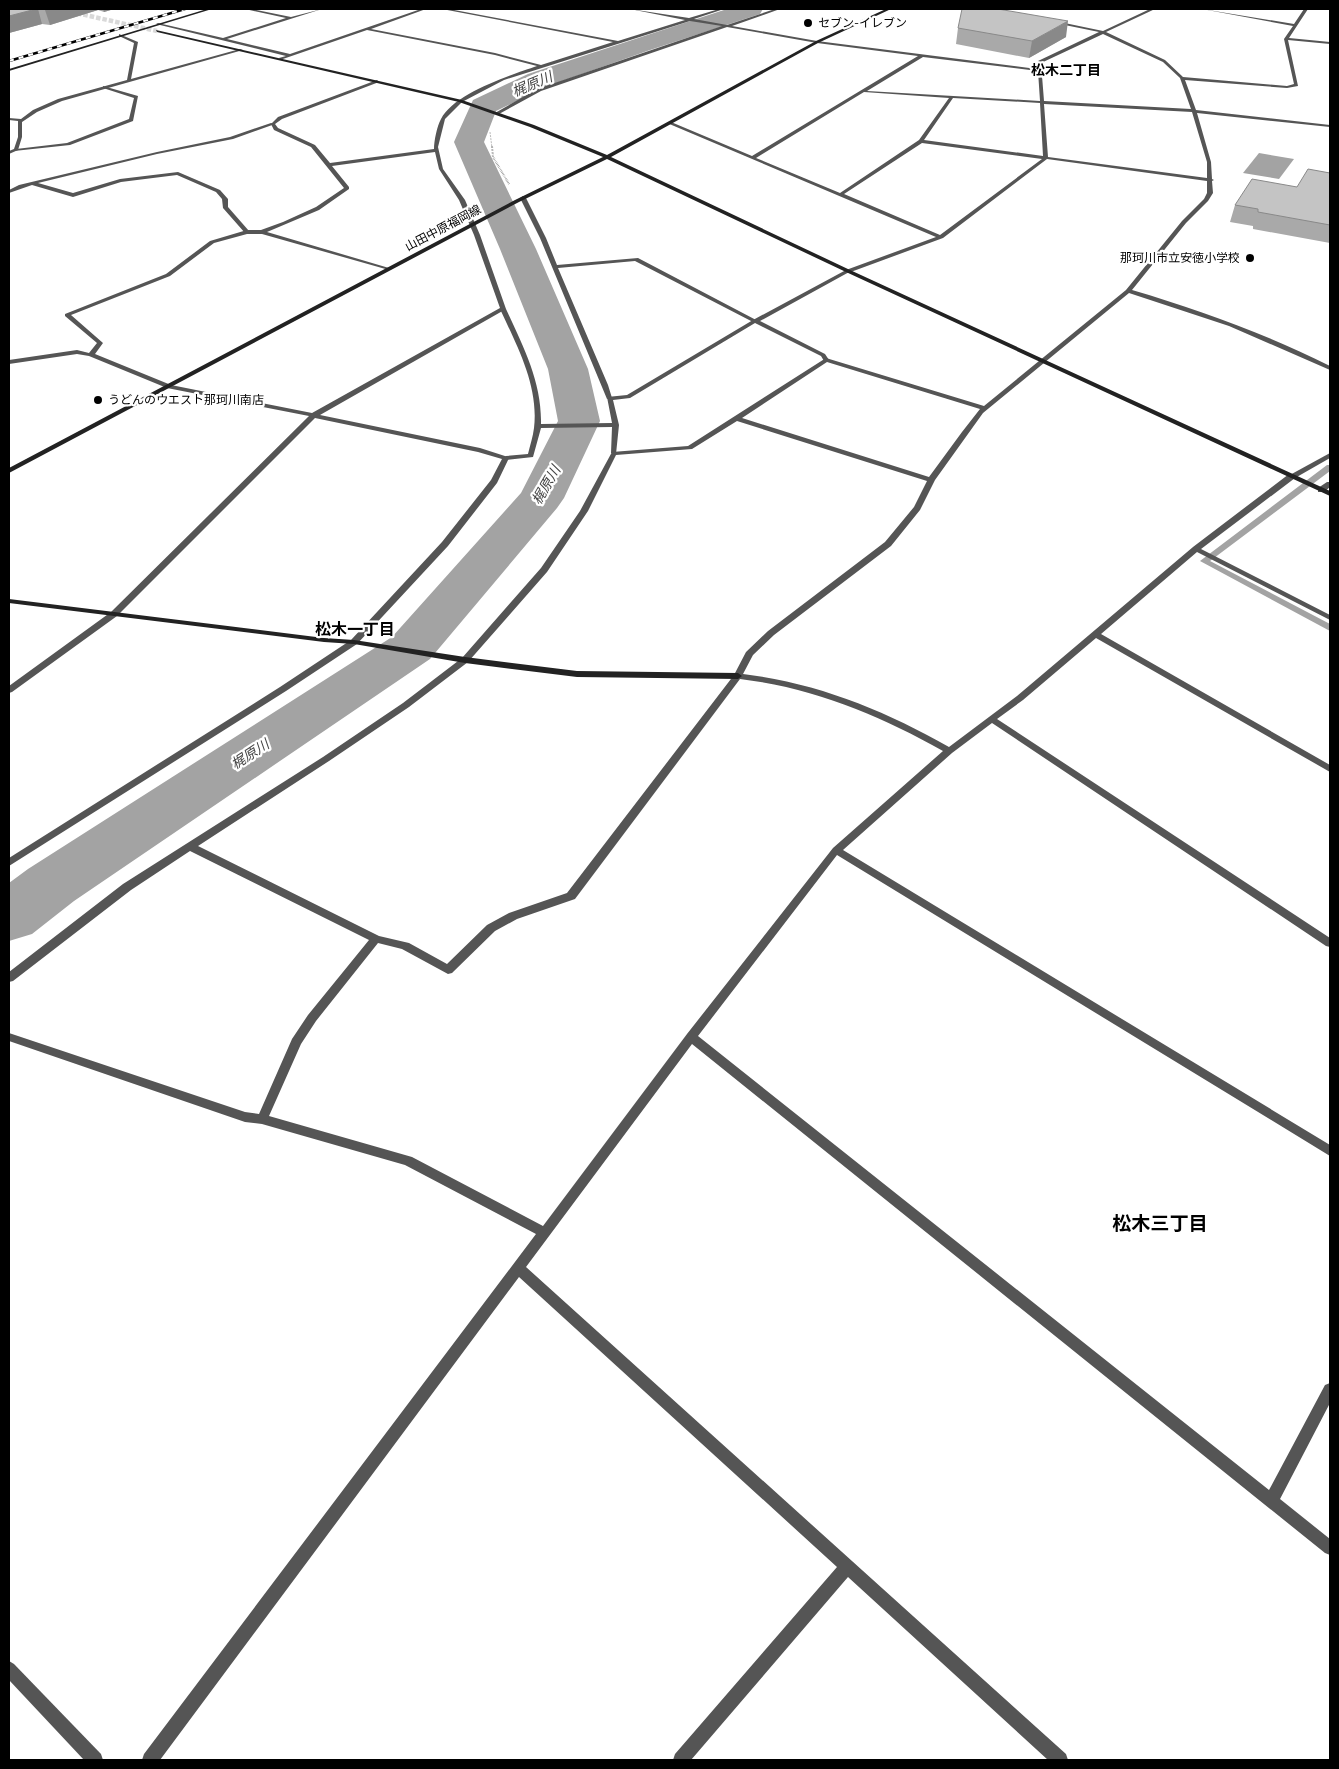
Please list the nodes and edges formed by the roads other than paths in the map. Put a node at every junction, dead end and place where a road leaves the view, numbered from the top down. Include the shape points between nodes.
1 (210, 9) edge
2 (247, 9) edge
3 (320, 9) edge
4 (424, 9) edge
5 (444, 9) edge
6 (632, 9) edge
7 (722, 9) edge
8 (778, 9) edge
9 (889, 9) edge
10 (1153, 9) edge
11 (1204, 9) edge
12 (1306, 9) edge
13 (292, 18) junction
14 (690, 19) junction
15 (1048, 21) edge
16 (158, 24) junction
17 (1294, 24) junction
18 (727, 26) junction
19 (367, 29) junction
20 (157, 31) tunnel mouth
21 (1103, 32) junction
22 (120, 35) junction
23 (1286, 39) junction
24 (224, 40) junction
25 (618, 42) junction
26 (817, 42) junction
27 (1330, 43) edge
28 (240, 50) junction
29 (923, 55) junction
30 (290, 56) junction
31 (280, 59) junction
32 (541, 66) junction
33 (9, 70) edge
34 (1039, 70) junction
35 (1182, 78) junction
36 (129, 80) junction
37 (377, 81) junction
38 (105, 87) junction
39 (866, 92) junction
40 (952, 97) junction
41 (462, 101) junction
42 (1042, 102) junction
43 (1194, 111) junction
44 (495, 113) junction
45 (9, 119) edge
46 (22, 120) junction
47 (669, 123) junction
48 (273, 124) junction
49 (1330, 126) edge
50 (921, 141) junction
51 (16, 150) junction
52 (437, 150) junction
53 (9, 153) edge
54 (608, 157) junction
55 (754, 157) junction
56 (1046, 158) junction
57 (329, 166) junction
58 (1210, 180) junction
59 (31, 183) junction
60 (9, 184) edge
61 (21, 186) junction
62 (9, 192) edge
63 (841, 194) junction
64 (520, 200) junction
65 (472, 225) junction
66 (247, 232) junction
67 (262, 232) junction
68 (941, 237) junction
69 (556, 267) junction
70 (387, 269) junction
71 (848, 271) junction
72 (1128, 291) junction
73 (503, 309) junction
74 (755, 321) junction
75 (91, 355) junction
76 (826, 360) junction
77 (1044, 361) junction
78 (9, 362) edge
79 (1330, 368) edge
80 (169, 387) junction
81 (609, 398) junction
82 (986, 409) junction
83 (314, 415) junction
84 (736, 418) junction
85 (612, 425) junction
86 (541, 426) junction
87 (614, 453) junction
88 (1330, 455) edge
89 (506, 458) junction
90 (9, 470) edge
91 (1292, 476) junction
92 (931, 480) junction
93 (1330, 484) edge
94 (1321, 490) junction
95 (1330, 494) edge
96 (1196, 550) junction
97 (9, 601) edge
98 (114, 614) junction
99 (1330, 618) edge
100 (1096, 634) junction
101 (354, 642) junction
102 (465, 660) junction
103 (738, 676) junction
104 (9, 690) edge
105 (992, 719) junction
106 (948, 751) junction
107 (1330, 769) edge
108 (191, 847) junction
109 (836, 850) junction
110 (9, 862) edge
111 (376, 939) junction
112 (1330, 943) edge
113 (9, 978) edge
114 (9, 1037) edge
115 (691, 1037) junction
116 (262, 1120) junction
117 (1330, 1151) edge
118 (545, 1233) junction
119 (518, 1268) junction
120 (1330, 1390) edge
121 (1271, 1500) junction
122 (1330, 1548) edge
123 (847, 1567) junction
124 (9, 1669) edge
125 (95, 1760) edge
126 (150, 1760) edge
127 (681, 1760) edge
128 (1060, 1760) edge

1 - 16 street
2 - 13 street
3 - 13 street
4 - 19 street
5 - 25 street
6 - 14 street
7 - 14 street
8 - 18 street
9 - 26 street, 山田中原福岡線
10 - 21 street
11 - 17 street
12 - 17 street
13 - 24 street
14 - 18 street
14 - 25 street
15 - 21 street
16 - 22 street
16 - 24 street
17 - 23 street
18 - 26 street
18 - 44 street via 539,90
19 - 30 street
19 - 32 street
20 - 28 street
21 - 34 street via 1039,62
21 - 35 street via 1164,61
22 - 33 street
22 - 36 street via 136,42
23 - 27 street
23 - 35 street via 1296,85 1287,87
24 - 30 street
25 - 32 street
26 - 29 street
26 - 47 street, 山田中原福岡線
28 - 31 street
28 - 36 street
29 - 34 street
29 - 39 street
30 - 31 street
31 - 37 street
32 - 41 street via 502,79
34 - 42 street
35 - 43 street
36 - 38 street
37 - 41 street
37 - 48 street via 280,118
38 - 46 street via 60,100
38 - 51 street via 136,97 131,120 68,144
39 - 40 street
39 - 55 street
40 - 42 street
40 - 50 street
41 - 44 street
41 - 52 street via 443,119
42 - 43 street
42 - 56 street
43 - 49 street
43 - 58 street via 1209,162
44 - 54 street
45 - 46 street
46 - 51 street
47 - 54 street, 山田中原福岡線
47 - 55 street
48 - 57 street via 276,129 312,146
48 - 59 street via 232,138
50 - 56 street
50 - 63 street
51 - 53 street
52 - 57 street
52 - 65 street via 441,169 462,200
54 - 64 street, 山田中原福岡線
54 - 71 street
55 - 63 street
56 - 58 street
56 - 68 street
57 - 67 street via 347,188 334,200 315,210
58 - 72 street via 1210,193 1206,200
59 - 61 street
59 - 66 street via 73,195 120,181 178,173 218,190 225,199 225,207
60 - 61 street
61 - 62 street
63 - 68 street
64 - 65 street, 山田中原福岡線
64 - 69 street
65 - 70 street, 山田中原福岡線
65 - 73 street
66 - 67 street
66 - 75 street via 212,242 168,275 67,315 100,343
67 - 70 street
68 - 71 street
69 - 74 street via 636,259
69 - 81 street
70 - 80 street, 山田中原福岡線
71 - 74 street
71 - 77 street
72 - 77 street
72 - 79 street via 1187,308 1259,335
73 - 83 street
73 - 86 street via 528,365
74 - 76 street via 823,355
74 - 81 street via 628,397
75 - 78 street via 77,352
75 - 80 street
76 - 82 street
76 - 84 street
77 - 82 street
77 - 91 street
80 - 83 street
80 - 90 street, 山田中原福岡線
81 - 85 street
82 - 92 street via 964,433
83 - 89 street
83 - 98 street
84 - 87 street via 690,448
84 - 92 street
85 - 86 street
85 - 87 street
86 - 89 street via 531,456
87 - 102 street via 584,512 544,570
88 - 91 street
89 - 101 street via 494,481 446,544
91 - 94 street
91 - 96 street
92 - 103 street via 917,508 888,544 771,633 749,654
93 - 94 street
94 - 95 street
96 - 99 street
96 - 100 street
97 - 98 street
98 - 101 street
98 - 104 street
100 - 105 street
100 - 107 street
101 - 102 street
101 - 110 street
102 - 103 street via 577,674
102 - 108 street via 398,710
103 - 106 street via 767,678 824,692
103 - 111 street via 571,896 513,916 491,928 448,970 405,946
105 - 106 street
105 - 112 street
106 - 109 street
108 - 111 street
108 - 113 street via 127,887
109 - 115 street
109 - 117 street
111 - 116 street via 296,1042
114 - 116 street
115 - 118 street
115 - 121 street
116 - 118 street via 408,1161
118 - 119 street
119 - 123 street
119 - 126 street
120 - 121 street
121 - 122 street
123 - 127 street
123 - 128 street
124 - 125 street

